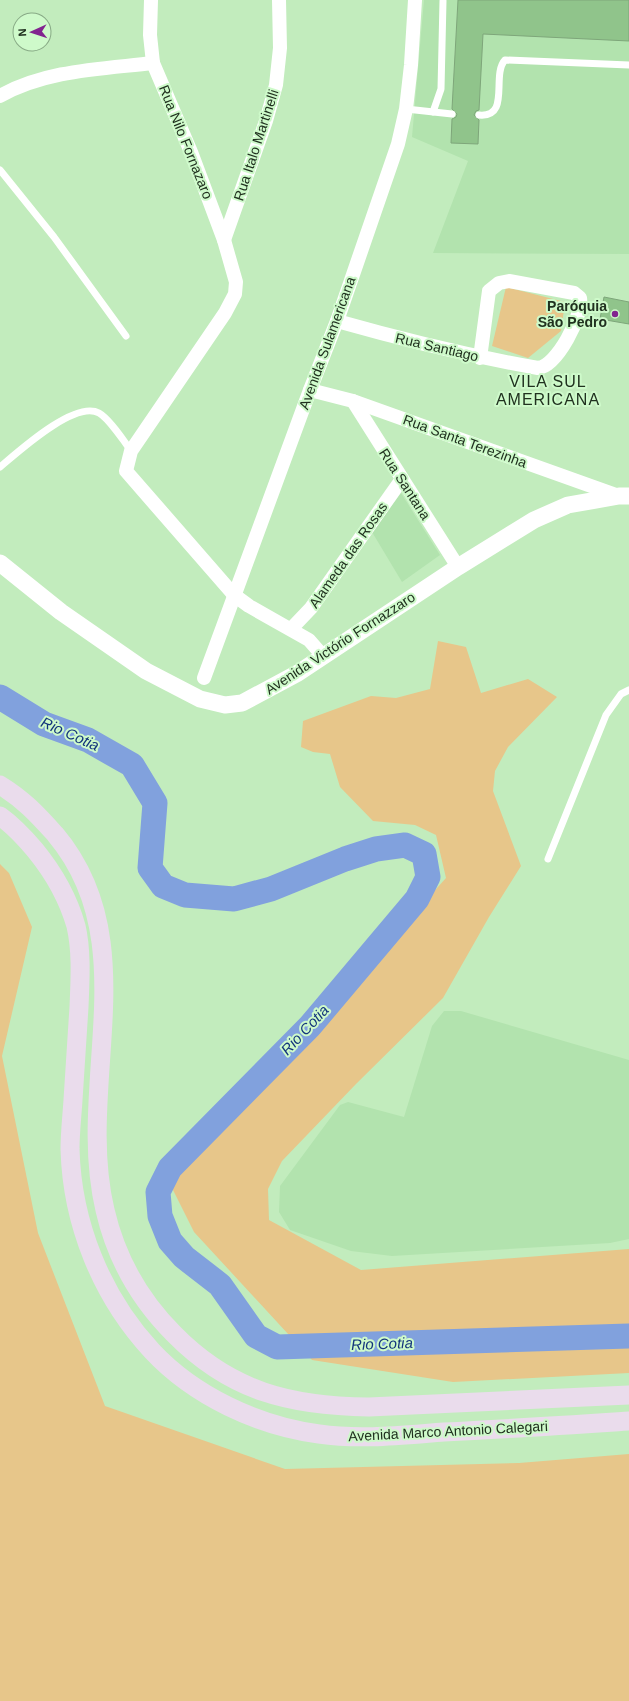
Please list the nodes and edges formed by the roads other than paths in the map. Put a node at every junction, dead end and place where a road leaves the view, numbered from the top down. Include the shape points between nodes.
1 (151, 0) edge
2 (279, 0) edge
3 (415, 0) edge
4 (443, 1) edge
5 (153, 63) junction
6 (629, 65) edge
7 (0, 96) edge
8 (406, 108) junction
9 (433, 112) junction
10 (452, 114) dead end
11 (479, 115) dead end
12 (0, 170) edge
13 (224, 240) junction
14 (337, 321) junction
15 (126, 336) dead end
16 (480, 358) junction
17 (310, 390) junction
18 (353, 401) junction
19 (131, 451) junction
20 (0, 467) edge
21 (402, 479) junction
22 (624, 496) edge
23 (0, 563) edge
24 (458, 567) junction
25 (234, 595) junction
26 (291, 628) junction
27 (323, 656) junction
28 (204, 678) dead end
29 (629, 690) edge
30 (0, 785) edge
31 (0, 816) edge
32 (548, 859) dead end
33 (629, 1395) edge
34 (629, 1421) edge

1 - 5 street, Rua Nilo Fornazaro via 150,35
2 - 13 street, Rua Italo Martinelli via 280,48 276,86
3 - 8 street, Avenida Sulamericana
4 - 9 lane via 441,89
5 - 7 street via 59,75 15,88
5 - 13 street, Rua Nilo Fornazaro via 191,152
6 - 11 lane via 505,60 500,65 498,105 486,116
8 - 9 lane
8 - 14 street, Avenida Sulamericana via 398,144
9 - 10 lane
12 - 15 lane via 54,237
13 - 19 street, Rua Nilo Fornazaro via 236,282 235,294 225,313
14 - 16 street, Rua Santiago via 405,341
14 - 17 street, Avenida Sulamericana
16 - 16 street, Rua Santiago via 489,291 499,283 509,281 574,293 580,298 581,304 570,336 545,367
17 - 18 street, Rua Santa Terezinha
17 - 25 street, Avenida Sulamericana
18 - 21 street, Rua Santana
18 - 22 street, Rua Santa Terezinha
19 - 20 lane via 100,414 89,410 76,413 35,438
19 - 25 street via 126,472
21 - 24 street, Rua Santana
21 - 26 street, Alameda das Rosas via 311,608
22 - 24 street, Avenida Victório Fornazzaro via 568,505 534,520
23 - 27 street, Avenida Victório Fornazzaro via 61,612 146,671 200,699 226,705 242,703
24 - 27 street, Avenida Victório Fornazzaro
25 - 26 street via 249,606
25 - 28 street, Avenida Sulamericana
26 - 27 street via 310,640
29 - 32 lane via 621,694 606,715
30 - 33 main road, Avenida Marco Antonio Calegari via 31,806 62,843 84,878 98,919 104,964 103,1025 97,1104 98,1152 104,1210 117,1249 136,1289 161,1321 188,1348 224,1375 255,1389 285,1399 331,1406 370,1407
31 - 34 main road, Avenida Marco Antonio Calegari via 17,828 47,864 62,890 76,927 81,975 70,1148 80,1223 111,1297 143,1341 169,1369 204,1394 240,1411 278,1426 319,1434 364,1437

